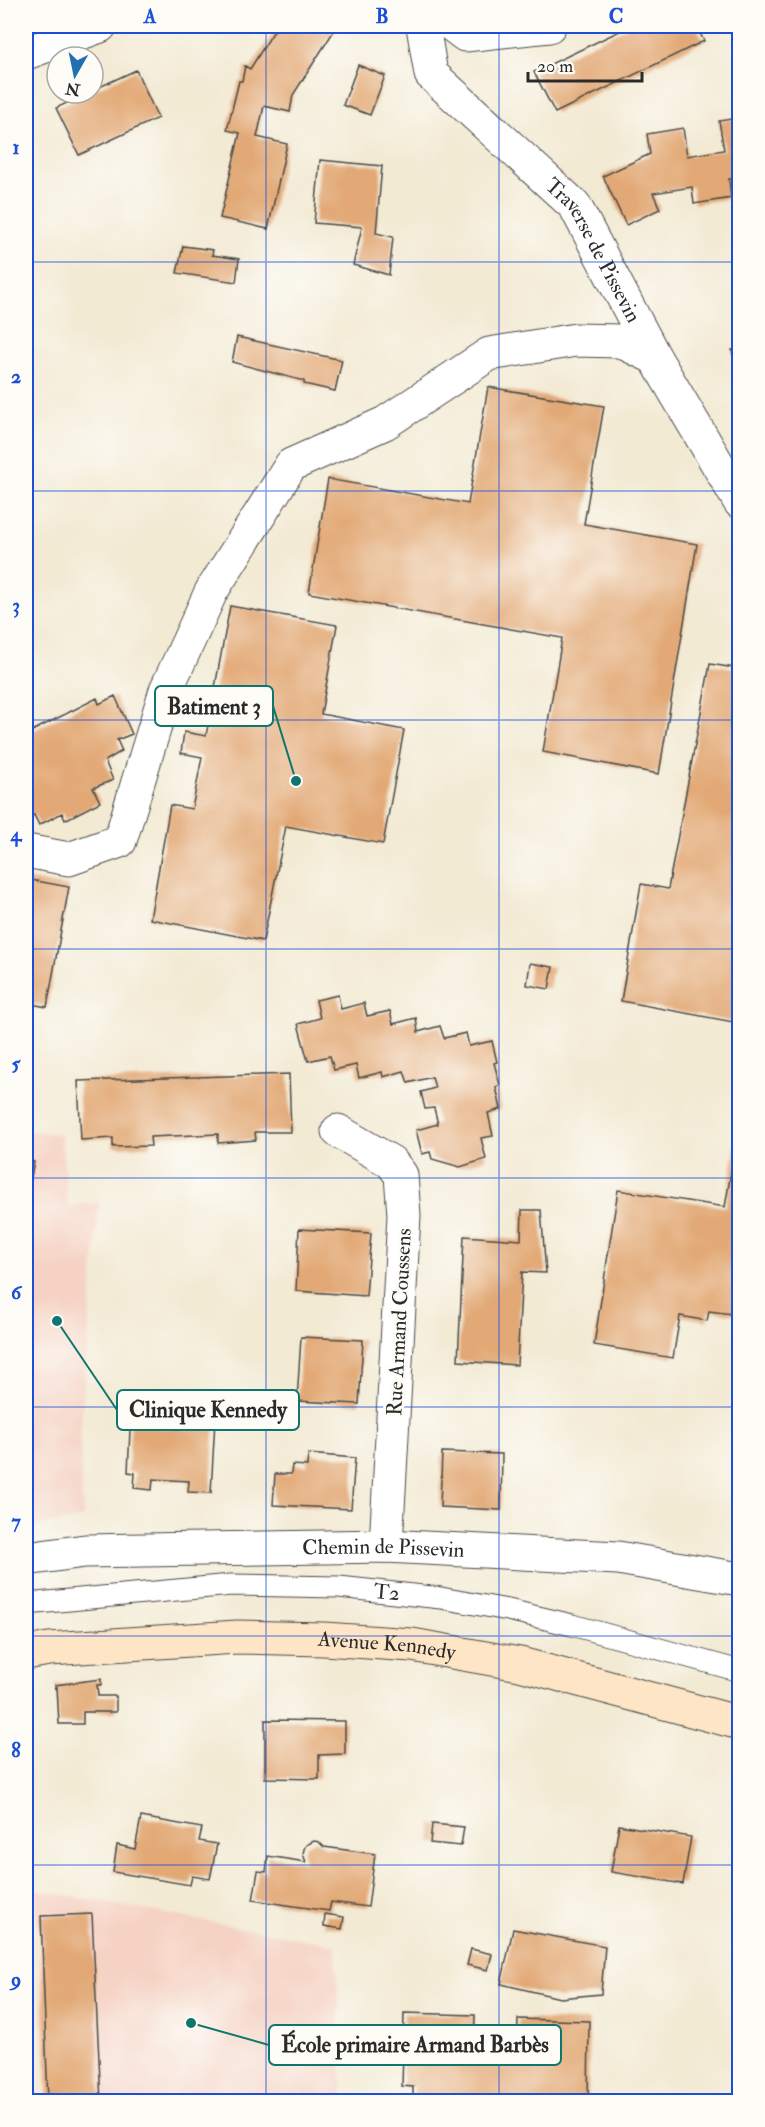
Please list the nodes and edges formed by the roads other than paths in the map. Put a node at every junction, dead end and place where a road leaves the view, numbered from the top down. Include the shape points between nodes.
1 (100, 26) edge
2 (423, 26) edge
3 (453, 26) edge
4 (549, 26) edge
5 (26, 53) edge
6 (655, 358) junction
7 (740, 502) edge
8 (26, 851) edge
9 (338, 1131) dead end
10 (386, 1546) junction
11 (26, 1559) edge
12 (740, 1580) edge
13 (26, 1604) edge
14 (26, 1653) edge
15 (740, 1671) edge
16 (740, 1723) edge

1 - 5 street
2 - 6 street, Traverse de Pissevin via 430,75 575,206
3 - 4 street via 465,35
6 - 7 street, Traverse de Pissevin
6 - 8 street via 620,340 576,340 489,354 385,423 291,465 211,592 176,668 120,841 69,859
9 - 10 street, Rue Armand Coussens via 390,1162 401,1175 404,1215
10 - 11 street, Chemin de Pissevin via 85,1551
10 - 12 street, Chemin de Pissevin via 618,1557
13 - 15 lane, T2 via 231,1585 339,1587 508,1610
14 - 16 main road, Avenue Kennedy via 237,1637 412,1645 520,1664

